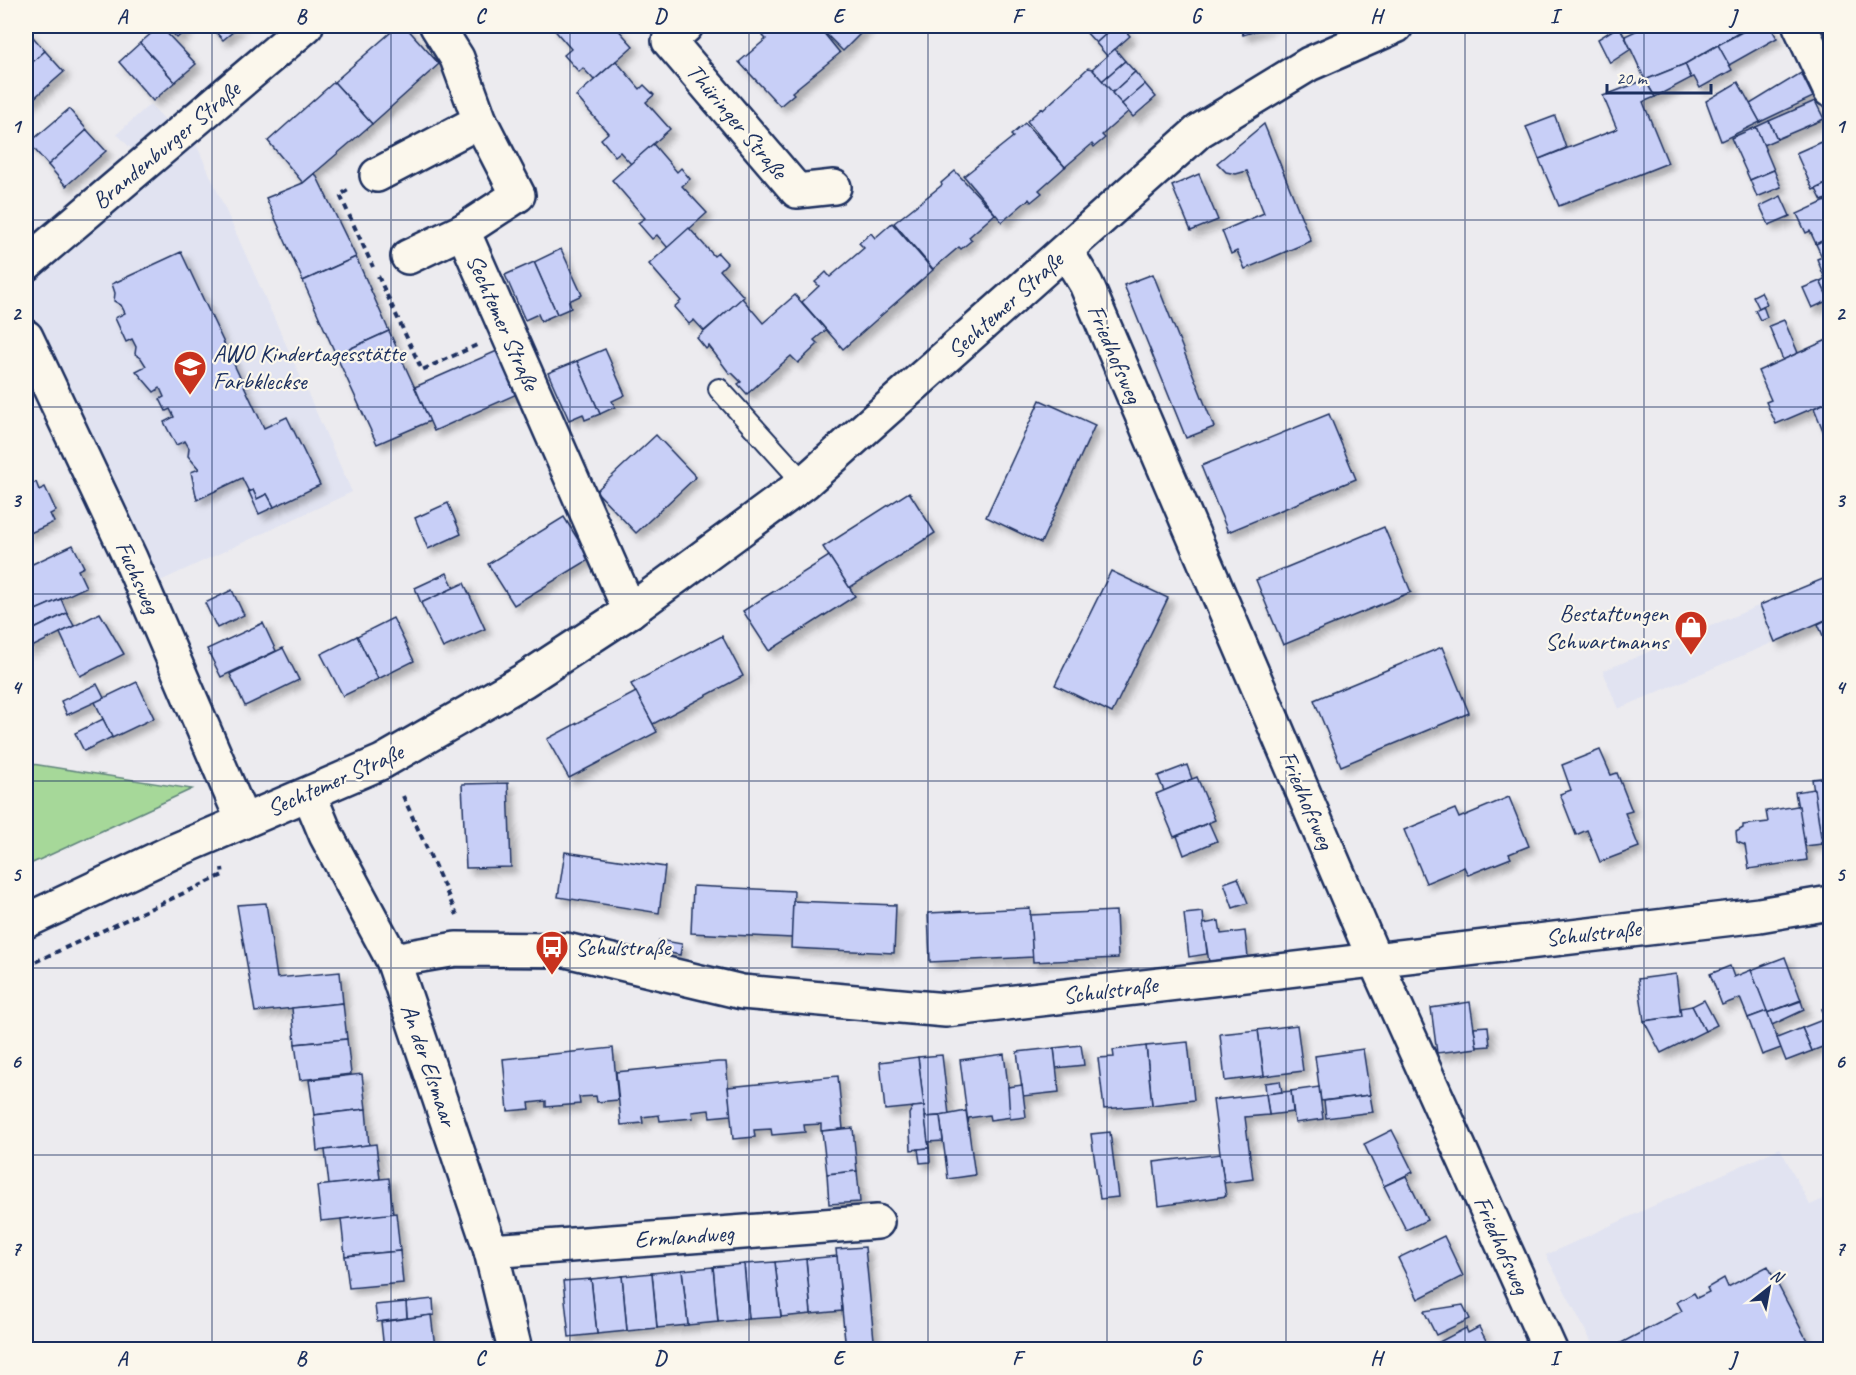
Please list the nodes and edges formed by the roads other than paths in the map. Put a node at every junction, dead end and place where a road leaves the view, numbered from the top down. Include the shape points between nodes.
1 (306, 26) edge
2 (437, 26) edge
3 (686, 26) edge
4 (1396, 26) edge
5 (1800, 26) edge
6 (1830, 90) edge
7 (480, 121) junction
8 (377, 175) dead end
9 (834, 187) dead end
10 (463, 231) junction
11 (1066, 250) junction
12 (408, 257) dead end
13 (26, 264) edge
14 (26, 337) edge
15 (719, 389) dead end
16 (804, 483) junction
17 (630, 611) junction
18 (309, 794) junction
19 (243, 821) junction
20 (1830, 903) edge
21 (26, 921) edge
22 (1374, 958) junction
23 (393, 960) junction
24 (877, 1222) dead end
25 (491, 1251) junction
26 (515, 1350) edge
27 (1550, 1350) edge

1 - 13 street, Brandenburger Straße
2 - 7 street via 458,58
3 - 9 street, Thüringer Straße via 669,41 797,191
4 - 11 street, Sechtemer Straße via 1309,64 1199,131
5 - 6 street
7 - 8 street
7 - 10 street, Sechtemer Straße via 518,195
10 - 12 street, Sechtemer Straße
10 - 17 street, Sechtemer Straße
11 - 16 street, Sechtemer Straße
11 - 22 street, Friedhofsweg via 1086,284
14 - 19 street, Fuchsweg via 130,558
15 - 16 lane
16 - 17 street, Sechtemer Straße
17 - 18 street, Sechtemer Straße via 523,681 382,762
18 - 19 street, Sechtemer Straße
18 - 23 street, An der Elsmaar via 326,835
19 - 21 street, Sechtemer Straße
20 - 22 street, Schulstraße via 1759,915
22 - 23 street, Schulstraße via 946,1010 742,992 566,950 456,949
22 - 27 street, Friedhofsweg
23 - 25 street, An der Elsmaar
24 - 25 street, Ermlandweg
25 - 26 street, An der Elsmaar

